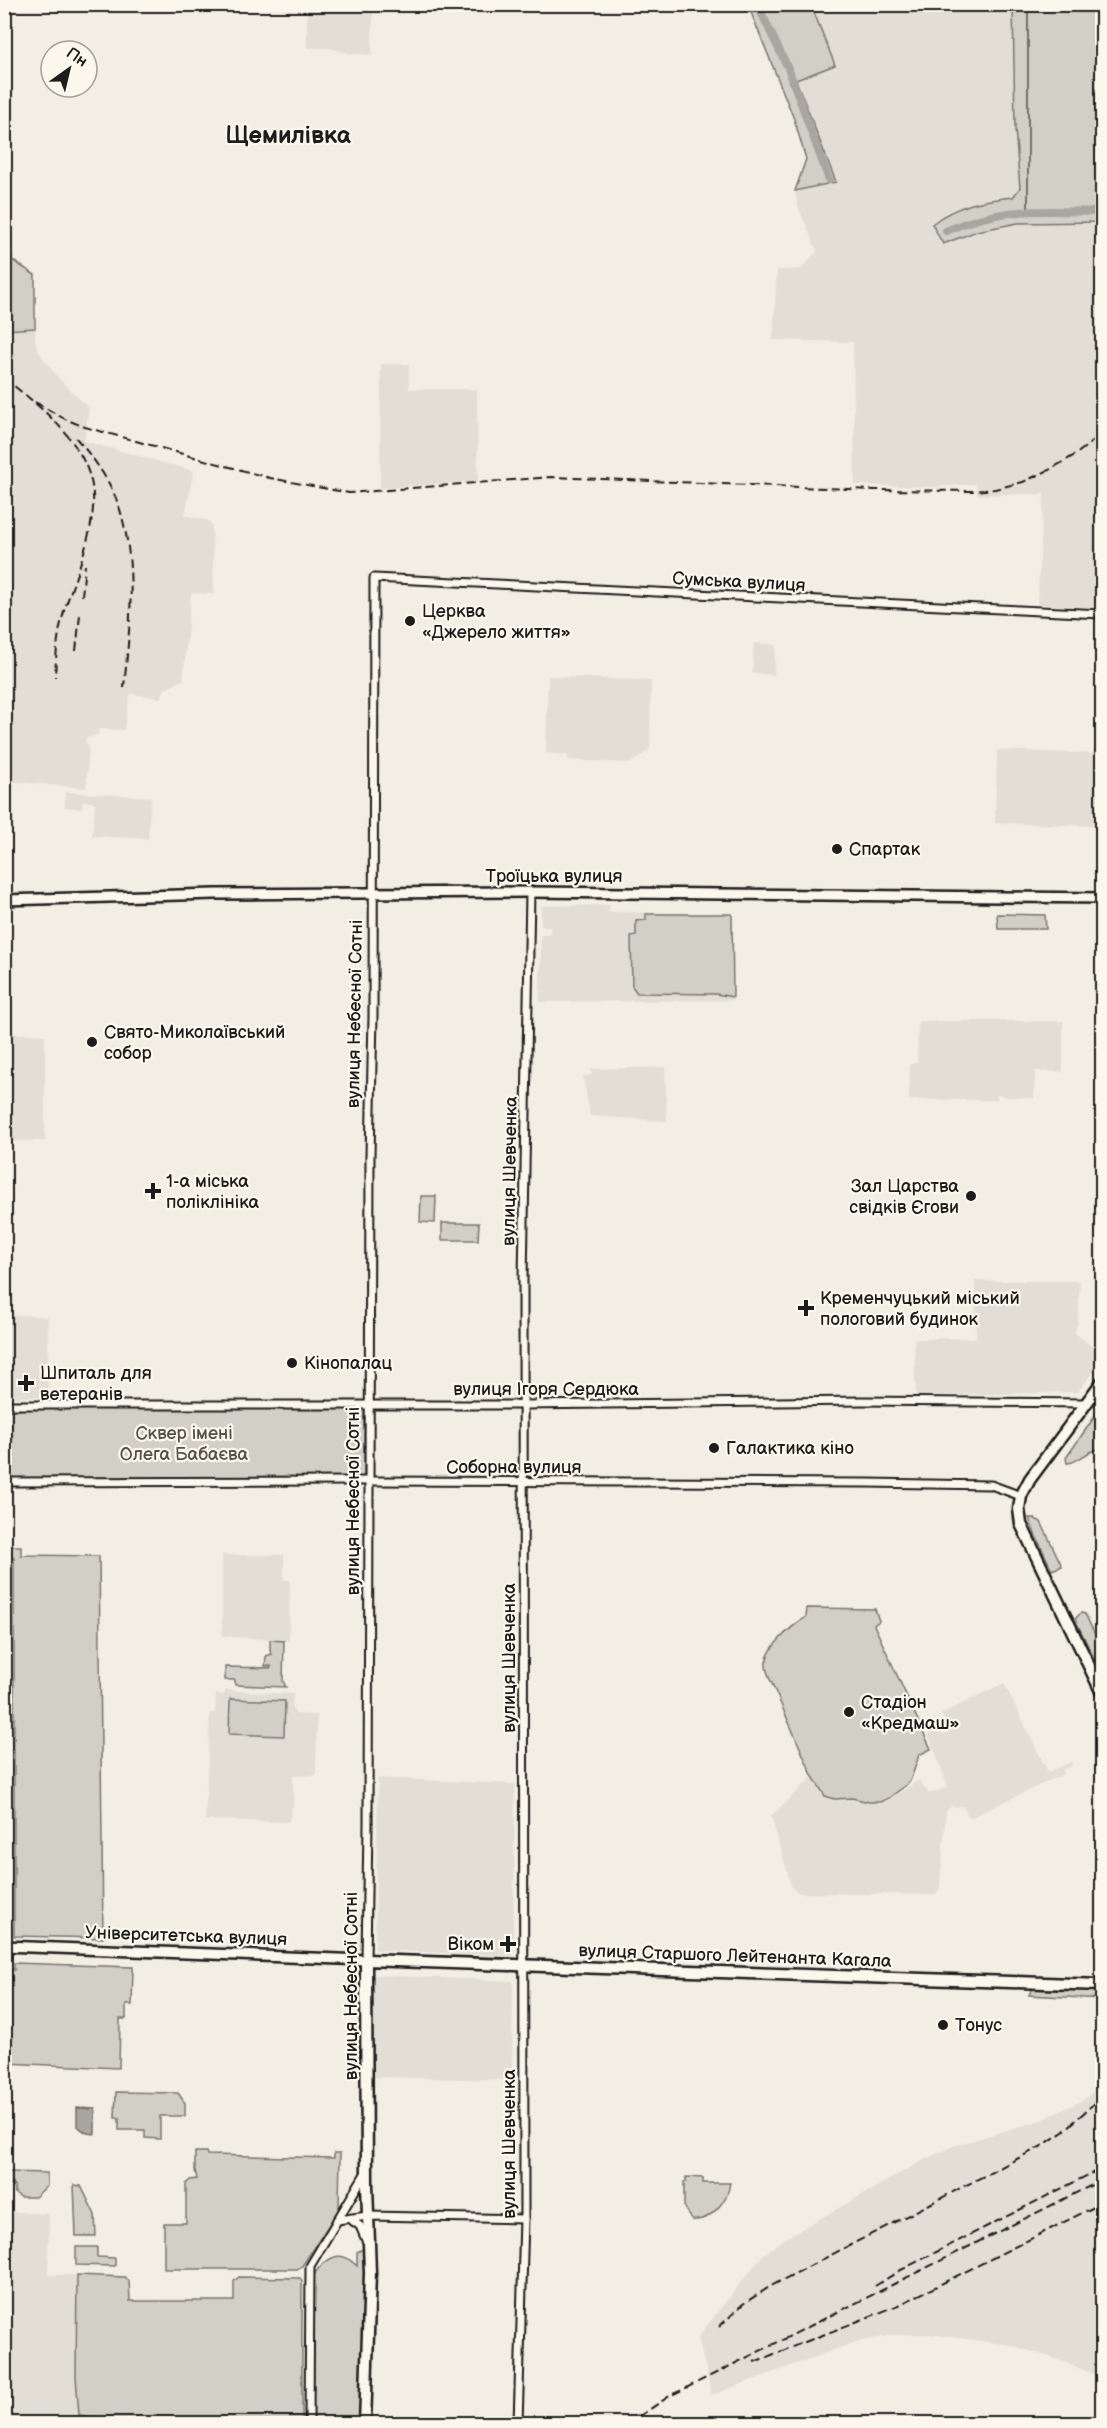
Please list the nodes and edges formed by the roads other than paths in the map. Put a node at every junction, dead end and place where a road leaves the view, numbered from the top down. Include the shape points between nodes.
1 (374, 578) joint
2 (1102, 614) edge
3 (530, 892) junction
4 (374, 894) junction
5 (1102, 898) edge
6 (4, 900) edge
7 (1102, 1382) edge
8 (1087, 1403) junction
9 (4, 1405) edge
10 (370, 1405) junction
11 (524, 1405) junction
12 (370, 1481) junction
13 (4, 1482) edge
14 (524, 1482) junction
15 (1021, 1496) junction
16 (1102, 1693) edge
17 (4, 1946) edge
18 (366, 1960) junction
19 (524, 1966) junction
20 (1102, 1985) edge
21 (366, 2171) junction
22 (368, 2216) junction
23 (348, 2218) junction
24 (524, 2219) junction
25 (337, 2220) junction
26 (369, 2250) junction
27 (309, 2424) edge
28 (365, 2424) edge
29 (518, 2424) edge

1 - 2 street, Сумська вулиця
1 - 4 street, вулиця Небесної Сотні
3 - 4 main road, Троїцька вулиця
3 - 5 main road, Троїцька вулиця
3 - 11 street, вулиця Шевченка
4 - 6 main road, Троїцька вулиця
4 - 10 street, вулиця Небесної Сотні
7 - 8 highway
8 - 11 street, вулиця Ігоря Сердюка
8 - 15 highway via 1030,1477
9 - 10 street, вулиця Ігоря Сердюка
10 - 11 street, вулиця Ігоря Сердюка
10 - 12 street, вулиця Небесної Сотні
11 - 14 street, вулиця Шевченка
12 - 13 street, Соборна вулиця
12 - 14 street, Соборна вулиця
12 - 18 street, вулиця Небесної Сотні
14 - 15 street, Соборна вулиця via 991,1485
14 - 19 street, вулиця Шевченка
15 - 16 highway via 1021,1524
17 - 18 main road, Університетська вулиця
18 - 19 highway, вулиця Старшого Лейтенанта Кагала
18 - 21 highway, вулиця Небесної Сотні
19 - 20 highway, вулиця Старшого Лейтенанта Кагала
19 - 24 street, вулиця Шевченка
21 - 22 highway, вулиця Небесної Сотні
21 - 25 street
22 - 23 street
22 - 24 street
22 - 26 highway, вулиця Небесної Сотні
23 - 25 street
23 - 26 street via 360,2226
24 - 29 street, вулиця Шевченка
25 - 27 street via 309,2273
26 - 28 highway, вулиця Небесної Сотні

